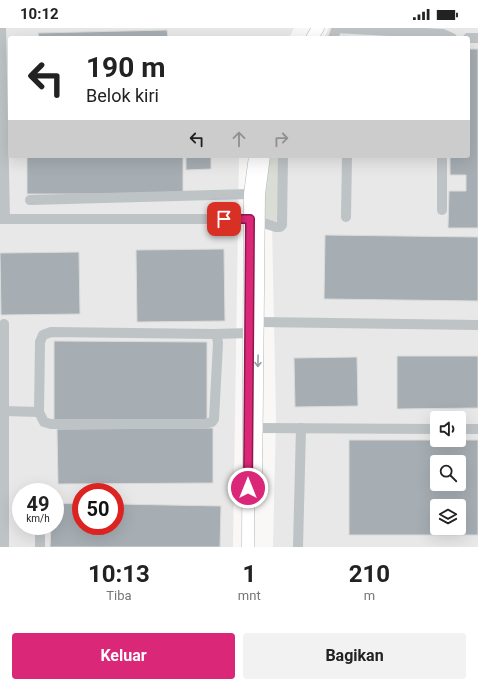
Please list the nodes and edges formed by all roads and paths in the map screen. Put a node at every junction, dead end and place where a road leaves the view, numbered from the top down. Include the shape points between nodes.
1 (1, 28) edge
2 (336, 31) edge
3 (445, 35) edge
4 (255, 158) edge
5 (264, 158) edge
6 (283, 158) edge
7 (347, 158) edge
8 (442, 158) edge
9 (250, 194) junction
10 (30, 200) dead end
11 (442, 210) dead end
12 (346, 217) dead end
13 (2, 219) edge
14 (255, 220) junction
15 (259, 322) junction
16 (478, 325) edge
17 (3, 328) edge
18 (214, 334) junction
19 (250, 334) junction
20 (4, 411) junction
21 (39, 412) junction
22 (257, 428) junction
23 (300, 428) junction
24 (430, 429) edge
25 (466, 429) edge
26 (478, 429) edge
27 (40, 535) edge
28 (4, 547) edge
29 (40, 547) edge
30 (248, 547) edge
31 (255, 547) edge
32 (298, 547) edge

1 - 13 lane
2 - 3 lane
4 - 9 main road
5 - 14 main road
6 - 14 lane via 282,225 276,227
7 - 12 lane
8 - 11 lane
9 - 10 lane
9 - 14 main road
13 - 14 lane
14 - 15 main road
14 - 19 main road
15 - 16 lane
15 -> 22 main road
17 - 20 lane
18 - 19 lane
18 - 21 lane via 47,333 40,342
18 - 21 lane via 218,343 215,415 212,422 51,424 44,422
19 - 30 main road
20 - 21 lane
20 - 28 lane
22 - 23 lane
22 - 31 main road
23 - 24 lane
23 - 32 lane
25 - 26 lane
27 - 29 lane

